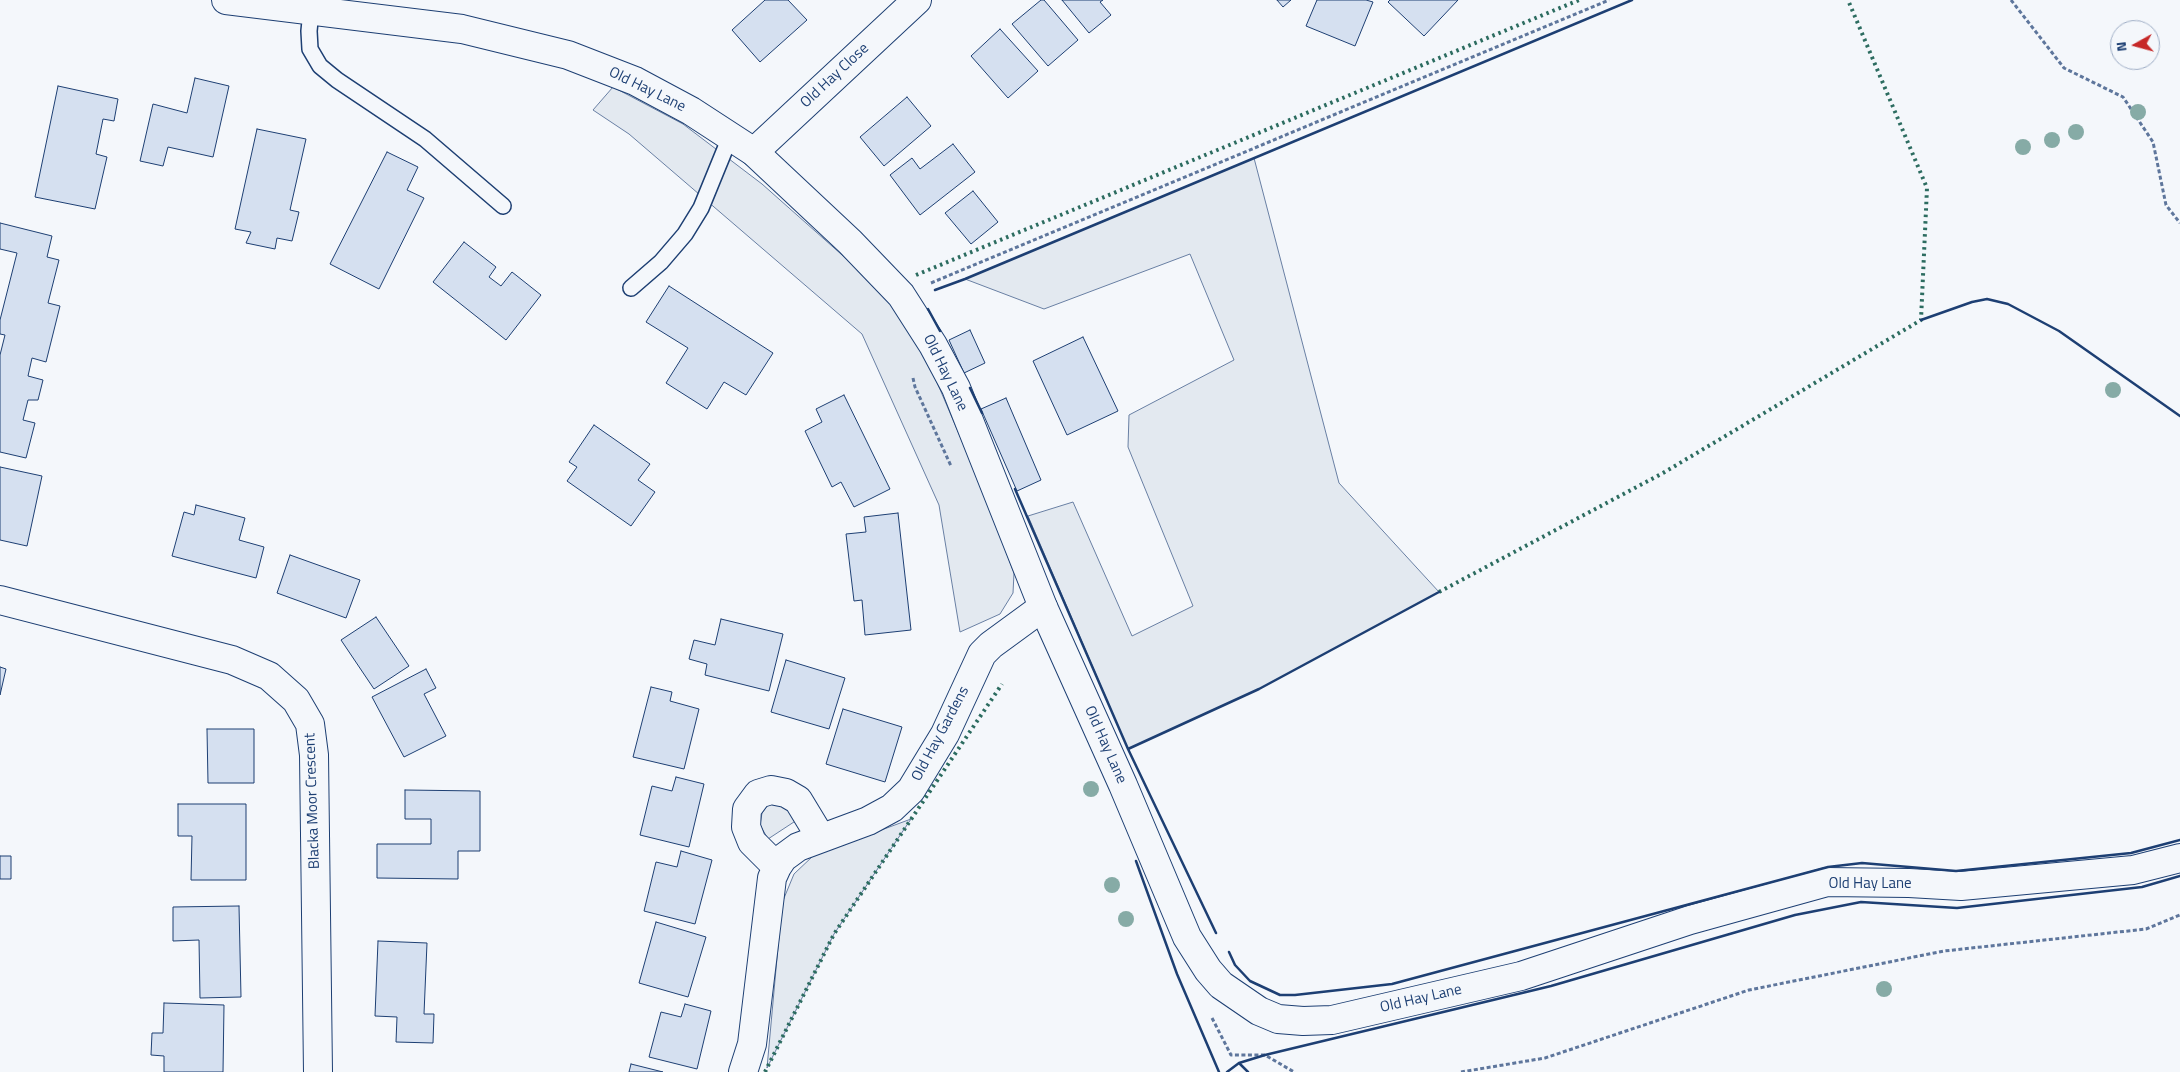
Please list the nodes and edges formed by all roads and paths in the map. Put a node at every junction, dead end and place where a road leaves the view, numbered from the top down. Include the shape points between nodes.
1 (226, 0) edge
2 (917, 0) edge
3 (1609, 0) edge
4 (2011, 0) edge
5 (311, 11) junction
6 (730, 137) junction
7 (754, 152) junction
8 (504, 206) dead end
9 (2180, 223) edge
10 (631, 288) dead end
11 (901, 295) junction
12 (0, 600) edge
13 (1043, 607) junction
14 (821, 838) junction
15 (2180, 858) edge
16 (777, 867) junction
17 (2180, 915) edge
18 (318, 1072) edge
19 (743, 1072) edge
20 (1461, 1072) edge

1 - 5 street, Old Hay Lane
2 - 7 street, Old Hay Close
3 - 11 path
4 - 9 path via 2064,68 2123,97 2153,142 2166,205
5 - 6 street, Old Hay Lane via 462,29 568,55 635,82 691,111
5 - 8 lane via 310,49 320,66 425,139
6 - 7 street, Old Hay Lane
6 - 10 lane via 701,208 685,234 661,262
7 - 11 street, Old Hay Lane
11 - 13 street, Old Hay Lane via 956,388
12 - 18 street, Blacka Moor Crescent via 232,660 270,676 296,700 310,724 314,755
13 - 14 street, Old Hay Gardens via 990,644 982,654 945,734 912,790 892,808 868,821
13 - 15 street, Old Hay Lane via 1187,937 1221,984 1259,1011 1278,1019 1332,1020 1520,976 1690,920 1827,882 1961,886 2133,870
14 - 16 street, Old Hay Gardens via 798,847
14 - 16 street via 798,800 786,793 770,790 758,794 747,809 746,827 752,842
16 - 19 street, Old Hay Gardens via 772,878 752,1044
17 - 20 path via 2146,928 1944,951 1749,990 1545,1058

